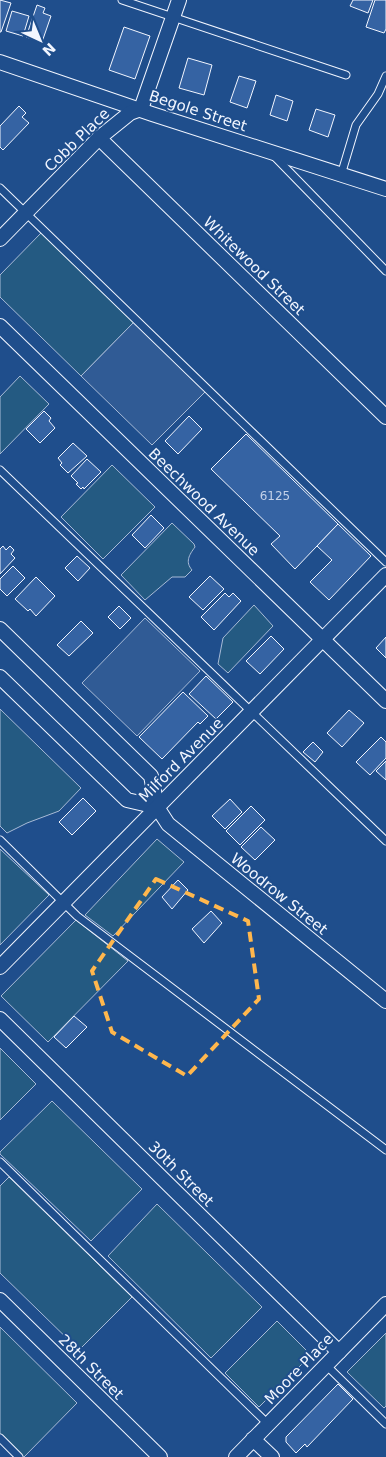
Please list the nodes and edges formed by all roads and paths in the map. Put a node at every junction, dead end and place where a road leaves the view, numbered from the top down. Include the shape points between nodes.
1 (122, 0) edge
2 (179, 0) edge
3 (173, 17) junction
4 (0, 62) edge
5 (346, 75) dead end
6 (386, 76) edge
7 (141, 109) junction
8 (99, 138) junction
9 (270, 152) junction
10 (341, 175) junction
11 (0, 188) edge
12 (386, 189) edge
13 (26, 213) junction
14 (0, 239) edge
15 (386, 271) edge
16 (0, 326) edge
17 (386, 417) edge
18 (0, 470) edge
19 (386, 562) edge
20 (386, 575) edge
21 (0, 629) edge
22 (323, 640) junction
23 (0, 677) edge
24 (386, 701) edge
25 (252, 711) junction
26 (157, 807) junction
27 (0, 840) edge
28 (386, 841) edge
29 (64, 903) junction
30 (0, 968) edge
31 (386, 1001) edge
32 (0, 1018) edge
33 (386, 1150) edge
34 (0, 1162) edge
35 (0, 1300) edge
36 (386, 1304) edge
37 (339, 1352) junction
38 (326, 1365) junction
39 (268, 1424) junction
40 (386, 1424) edge
41 (0, 1438) edge
42 (253, 1439) junction
43 (19, 1457) edge
44 (160, 1457) edge
45 (236, 1457) edge
46 (272, 1457) edge

1 - 3 lane
2 - 3 street
3 - 5 lane
3 - 7 street
4 - 7 street, Begole Street
6 - 10 lane via 378,94 356,125
7 - 8 street, Cobb Place via 130,113
7 - 9 street, Begole Street
8 - 13 street, Cobb Place
8 - 17 street, Whitewood Street
9 - 10 street, Begole Street
9 - 15 lane
10 - 12 street, Begole Street
11 - 13 lane
13 - 14 street, Cobb Place
13 - 19 lane
16 - 22 street, Beechwood Avenue
18 - 25 lane
20 - 22 street, Milford Avenue
21 - 26 street, Woodrow Street via 151,776
22 - 24 street, Beechwood Avenue
22 - 25 street, Milford Avenue
23 - 26 street via 127,800
25 - 26 street, Milford Avenue
25 - 28 lane
26 - 29 street, Milford Avenue
26 - 31 street, Woodrow Street via 168,824
27 - 29 lane
29 - 30 street, Milford Avenue
29 - 33 lane
32 - 37 street, 30th Street
34 - 39 lane
35 - 44 street, 28th Street
36 - 37 street, Moore Place
37 - 38 street, Moore Place
38 - 39 street, Moore Place
38 - 40 lane
39 - 42 street, Moore Place
41 - 43 lane
42 - 45 street, Moore Place
42 - 46 street

